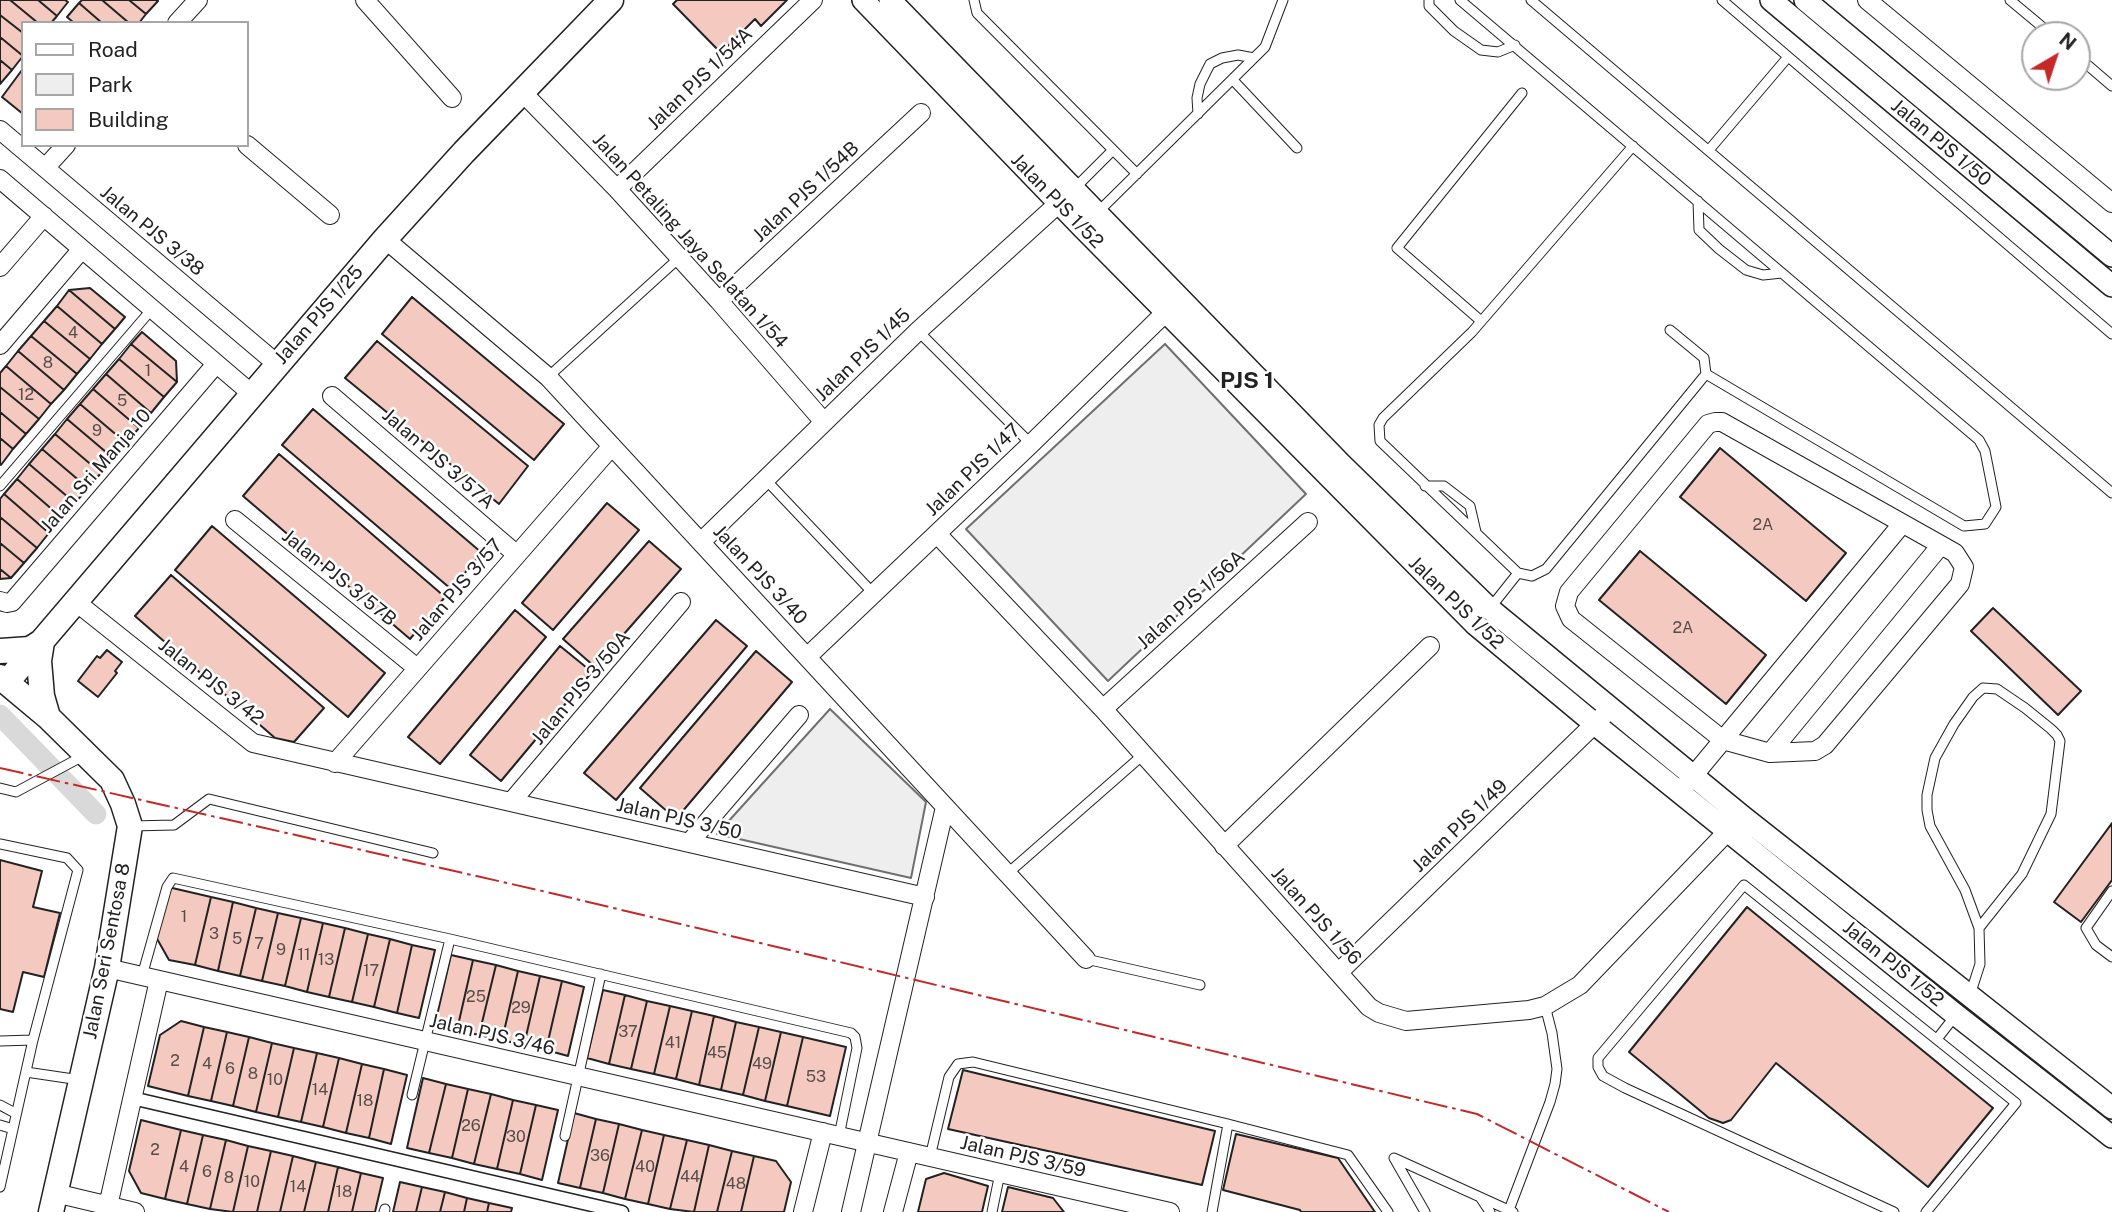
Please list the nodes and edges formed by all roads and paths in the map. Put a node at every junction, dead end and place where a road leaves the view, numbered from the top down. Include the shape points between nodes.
1 (198, 0) edge
2 (365, 0) edge
3 (611, 0) edge
4 (813, 0) edge
5 (863, 0) edge
6 (890, 0) edge
7 (974, 0) edge
8 (1283, 0) edge
9 (1429, 0) edge
10 (1460, 0) edge
11 (1531, 0) edge
12 (1722, 0) edge
13 (1772, 0) edge
14 (1867, 0) edge
15 (2010, 0) edge
16 (1810, 2) edge
17 (179, 21) edge
18 (2035, 21) edge
19 (1797, 22) junction
20 (1515, 45) junction
21 (1788, 57) junction
22 (1254, 58) junction
23 (2091, 68) edge
24 (1233, 80) junction
25 (2112, 86) edge
26 (522, 92) junction
27 (1522, 93) dead end
28 (452, 98) dead end
29 (921, 113) dead end
30 (1198, 114) junction
31 (0, 130) edge
32 (248, 146) edge
33 (1633, 146) junction
34 (64, 147) edge
35 (1297, 148) dead end
36 (1113, 150) junction
37 (1709, 150) junction
38 (45, 168) junction
39 (1137, 174) junction
40 (0, 178) edge
41 (617, 189) junction
42 (1066, 196) junction
43 (1698, 201) junction
44 (2112, 203) edge
45 (330, 215) dead end
46 (44, 216) junction
47 (1090, 220) junction
48 (385, 239) junction
49 (82, 249) junction
50 (2112, 256) edge
51 (679, 258) junction
52 (0, 267) edge
53 (1782, 272) junction
54 (2112, 286) edge
55 (719, 301) junction
56 (152, 309) junction
57 (1166, 312) junction
58 (1481, 321) junction
59 (1670, 330) dead end
60 (918, 331) junction
61 (2112, 334) edge
62 (0, 345) edge
63 (216, 363) junction
64 (277, 364) junction
65 (1706, 374) junction
66 (548, 377) junction
67 (251, 394) junction
68 (332, 396) dead end
69 (824, 422) junction
70 (1031, 444) junction
71 (612, 446) junction
72 (765, 480) junction
73 (0, 486) edge
74 (1425, 486) junction
75 (2112, 493) edge
76 (235, 520) dead end
77 (1308, 522) dead end
78 (1902, 524) junction
79 (1476, 532) junction
80 (937, 534) junction
81 (701, 542) junction
82 (1941, 545) junction
83 (516, 554) junction
84 (1518, 573) junction
85 (873, 593) junction
86 (681, 601) dead end
87 (3, 602) edge
88 (76, 602) junction
89 (1483, 617) junction
90 (42, 642) junction
91 (1430, 646) dead end
92 (0, 651) edge
93 (807, 657) junction
94 (417, 668) junction
95 (3, 679) edge
96 (1103, 709) junction
97 (799, 715) dead end
98 (48, 717) junction
99 (1603, 717) junction
100 (1723, 740) junction
101 (1770, 753) junction
102 (86, 754) junction
103 (1144, 754) junction
104 (335, 763) junction
105 (423, 783) joint
106 (1686, 784) junction
107 (0, 788) edge
108 (512, 801) junction
109 (945, 807) junction
110 (130, 826) junction
111 (1728, 831) junction
112 (689, 843) junction
113 (0, 844) edge
114 (1224, 846) junction
115 (433, 853) dead end
116 (1007, 874) junction
117 (2112, 891) edge
118 (925, 897) junction
119 (1979, 928) junction
120 (450, 939) junction
121 (2112, 957) edge
122 (1086, 958) joint
123 (107, 968) junction
124 (1339, 972) junction
125 (601, 974) junction
126 (150, 978) junction
127 (1200, 985) dead end
128 (1970, 996) junction
129 (1545, 1006) junction
130 (1956, 1015) junction
131 (1937, 1039) junction
132 (33, 1040) junction
133 (0, 1041) edge
134 (425, 1041) junction
135 (26, 1072) junction
136 (580, 1077) junction
137 (81, 1080) junction
138 (412, 1095) dead end
139 (132, 1098) junction
140 (0, 1105) edge
141 (2112, 1108) edge
142 (15, 1113) junction
143 (1228, 1124) junction
144 (0, 1125) edge
145 (13, 1129) junction
146 (831, 1134) junction
147 (565, 1136) dead end
148 (2112, 1137) edge
149 (867, 1143) junction
150 (908, 1152) junction
151 (930, 1157) junction
152 (1000, 1173) junction
153 (0, 1187) edge
154 (1479, 1196) junction
155 (53, 1202) edge
156 (1097, 1204) edge
157 (107, 1209) edge
158 (1511, 1211) edge
159 (135, 1212) edge
160 (622, 1212) edge
161 (803, 1212) edge
162 (851, 1212) edge
163 (893, 1212) edge
164 (992, 1212) edge
165 (1170, 1212) edge
166 (1212, 1212) edge
167 (1388, 1212) edge
168 (1425, 1212) edge
169 (1490, 1212) edge
170 (1894, 1212) edge
171 (1926, 1212) edge

1 - 17 street
2 - 28 street
3 - 26 main road, Jalan PJS 1/25
4 - 41 street, Jalan PJS 1/54A
5 - 42 street, Jalan PJS 1/52
6 - 42 street, Jalan PJS 1/52
7 - 36 lane via 977,13
8 - 22 lane via 1265,47
9 - 20 lane via 1429,6 1454,31 1481,50 1498,52
10 - 20 lane
11 - 37 lane
12 - 21 lane
13 - 19 street, Jalan PJS 1/50
14 - 44 street
15 - 18 lane
16 - 19 street
16 - 50 street, Jalan PJS 1/50
19 - 54 street, Jalan PJS 1/50
20 - 33 lane
21 - 37 lane
21 - 61 lane
22 - 24 lane
22 - 30 lane via 1238,55 1210,64 1200,84
23 - 25 lane
24 - 30 lane
24 - 35 lane
26 - 41 street, Jalan Petaling Jaya Selatan 1/54
26 - 48 main road, Jalan PJS 1/25
27 - 58 lane via 1397,248
29 - 55 street, Jalan PJS 1/54B
30 - 39 lane
31 - 38 street, Jalan PJS 3/38
32 - 45 street
33 - 43 lane
33 - 58 lane
34 - 38 street
36 - 39 lane
36 - 42 lane
37 - 75 lane
38 - 64 street, Jalan PJS 3/38
39 - 47 lane
40 - 46 street
41 - 51 street, Jalan Petaling Jaya Selatan 1/54
42 - 47 street, Jalan PJS 1/52
42 - 60 street, Jalan PJS 1/45
43 - 53 lane
43 - 53 lane via 1699,230 1719,249 1746,270 1763,275
46 - 49 street
46 - 52 street
47 - 57 street, Jalan PJS 1/52
47 - 89 street, Jalan PJS 1/52 via 1342,465
48 - 64 main road, Jalan PJS 1/25
48 - 66 street, Jalan PJS 3/40
49 - 56 street
49 - 62 street
51 - 55 street, Jalan Petaling Jaya Selatan 1/54
51 - 66 lane
53 - 65 lane via 1979,440 1996,508 1985,524 1964,526
55 - 69 street, Jalan Petaling Jaya Selatan 1/54
56 - 63 street
56 - 73 lane
57 - 70 street, Jalan PJS 1/47
57 - 89 street, Jalan PJS 1/52
58 - 74 lane via 1379,425 1380,441
59 - 65 lane via 1704,358
60 - 69 street, Jalan PJS 1/45
60 - 70 lane
63 - 67 street
63 - 87 street, Jalan Sri Manja 10 via 12,602
64 - 67 main road, Jalan PJS 1/25
65 - 84 lane via 1546,569 1532,576
66 - 71 street, Jalan PJS 3/40
67 - 88 main road, Jalan PJS 1/25
68 - 83 street, Jalan PJS 3/57A
69 - 72 street, Jalan PJS 1/45
70 - 80 street, Jalan PJS 1/47
71 - 81 street, Jalan PJS 3/40
71 - 83 street, Jalan PJS 3/57
72 - 81 street, Jalan PJS 1/45
72 - 85 lane
74 - 79 lane
74 - 79 lane via 1444,486 1470,506
76 - 94 street, Jalan PJS 3/57B
77 - 96 street, Jalan PJS 1/56A
78 - 82 street
78 - 100 street
78 - 100 street via 1722,422 1708,424 1569,592 1565,606 1571,619
79 - 84 lane
80 - 85 street, Jalan PJS 1/47
80 - 96 street, Jalan PJS 1/56
81 - 93 street, Jalan PJS 3/40
82 - 101 street
82 - 101 street via 1955,553 1964,568 1960,584 1825,745 1815,751
83 - 94 street, Jalan PJS 3/57
84 - 89 lane
85 - 93 street, Jalan PJS 1/47
86 - 108 street, Jalan PJS 3/50A
88 - 90 main road, Jalan PJS 1/25
88 - 104 street, Jalan PJS 3/42 via 248,740
89 - 99 street, Jalan PJS 1/52
90 - 92 main road via 30,649
90 - 95 main road, Jalan PJS 1/25
90 - 98 main road via 39,661
91 - 114 street
93 - 109 street, Jalan PJS 3/40
94 - 104 street, Jalan PJS 3/57
95 - 98 main road, Jalan Seri Sentosa 8
96 - 103 street, Jalan PJS 1/56
97 - 112 street
98 - 102 main road, Jalan Seri Sentosa 8
99 - 106 street, Jalan PJS 1/52
99 - 124 street, Jalan PJS 1/49
100 - 101 street
100 - 106 street
102 - 107 lane via 16,792
102 - 110 main road, Jalan Seri Sentosa 8 via 112,780
103 - 114 street, Jalan PJS 1/56
103 - 116 lane
104 - 105 street, Jalan PJS 3/42
105 - 108 street, Jalan PJS 3/50
106 - 111 street, Jalan PJS 1/52
106 - 128 street, Jalan PJS 1/52
108 - 112 street, Jalan PJS 3/50
109 - 116 street, Jalan PJS 3/40
109 - 118 street
110 - 115 lane via 174,825 209,799
110 - 123 main road, Jalan Seri Sentosa 8
111 - 129 street, Jalan PJS 1/56 via 1580,985
111 - 130 street, Jalan PJS 1/52
112 - 118 street, Jalan PJS 3/50
113 - 132 lane via 66,858 78,870
114 - 124 street, Jalan PJS 1/56
116 - 122 street, Jalan PJS 3/40
117 - 121 lane via 2086,928 2096,945
118 - 149 street
119 - 119 lane via 2022,874 2051,814 2060,741 2025,708 1997,689 1983,688 1973,696 1935,758 1927,795 1930,826 1965,890
119 - 128 lane via 1980,964
120 - 125 lane
120 - 126 lane via 173,878 167,887
120 - 134 lane
122 - 127 lane
123 - 126 street, Jalan PJS 3/46
123 - 137 main road, Jalan Seri Sentosa 8
124 - 129 street, Jalan PJS 1/56 via 1371,1010 1406,1021
125 - 136 lane
125 - 146 lane via 851,1033 857,1048
126 - 134 street, Jalan PJS 3/46
126 - 139 street
128 - 130 street
128 - 141 street, Jalan PJS 1/52
129 - 158 lane via 1557,1069 1555,1084
130 - 131 lane
130 - 148 street, Jalan PJS 1/52
131 - 170 lane via 1744,885 1598,1058 1603,1076 1625,1088
131 - 171 lane via 2016,1103
132 - 133 lane
132 - 135 lane
134 - 136 street, Jalan PJS 3/46
134 - 138 lane
135 - 137 lane
135 - 142 lane
136 - 146 street, Jalan PJS 3/46
136 - 147 lane
137 - 155 main road, Jalan Seri Sentosa 8
139 - 157 street
139 - 160 street
140 - 142 lane
142 - 145 lane
143 - 151 lane via 973,1062 958,1064 949,1077
143 - 166 lane
143 - 167 lane via 1348,1155
144 - 145 lane
145 - 153 lane
146 - 149 street, Jalan PJS 3/46
146 - 161 street
149 - 150 street, Jalan PJS 3/59
149 - 162 street
150 - 151 street, Jalan PJS 3/59
150 - 163 street
151 - 152 street, Jalan PJS 3/59
152 - 156 street, Jalan PJS 3/59
152 - 164 lane
154 - 158 lane
154 - 168 lane via 1394,1158
154 - 169 lane
155 - 157 street
156 - 165 street, Jalan PJS 3/59
157 - 159 street

